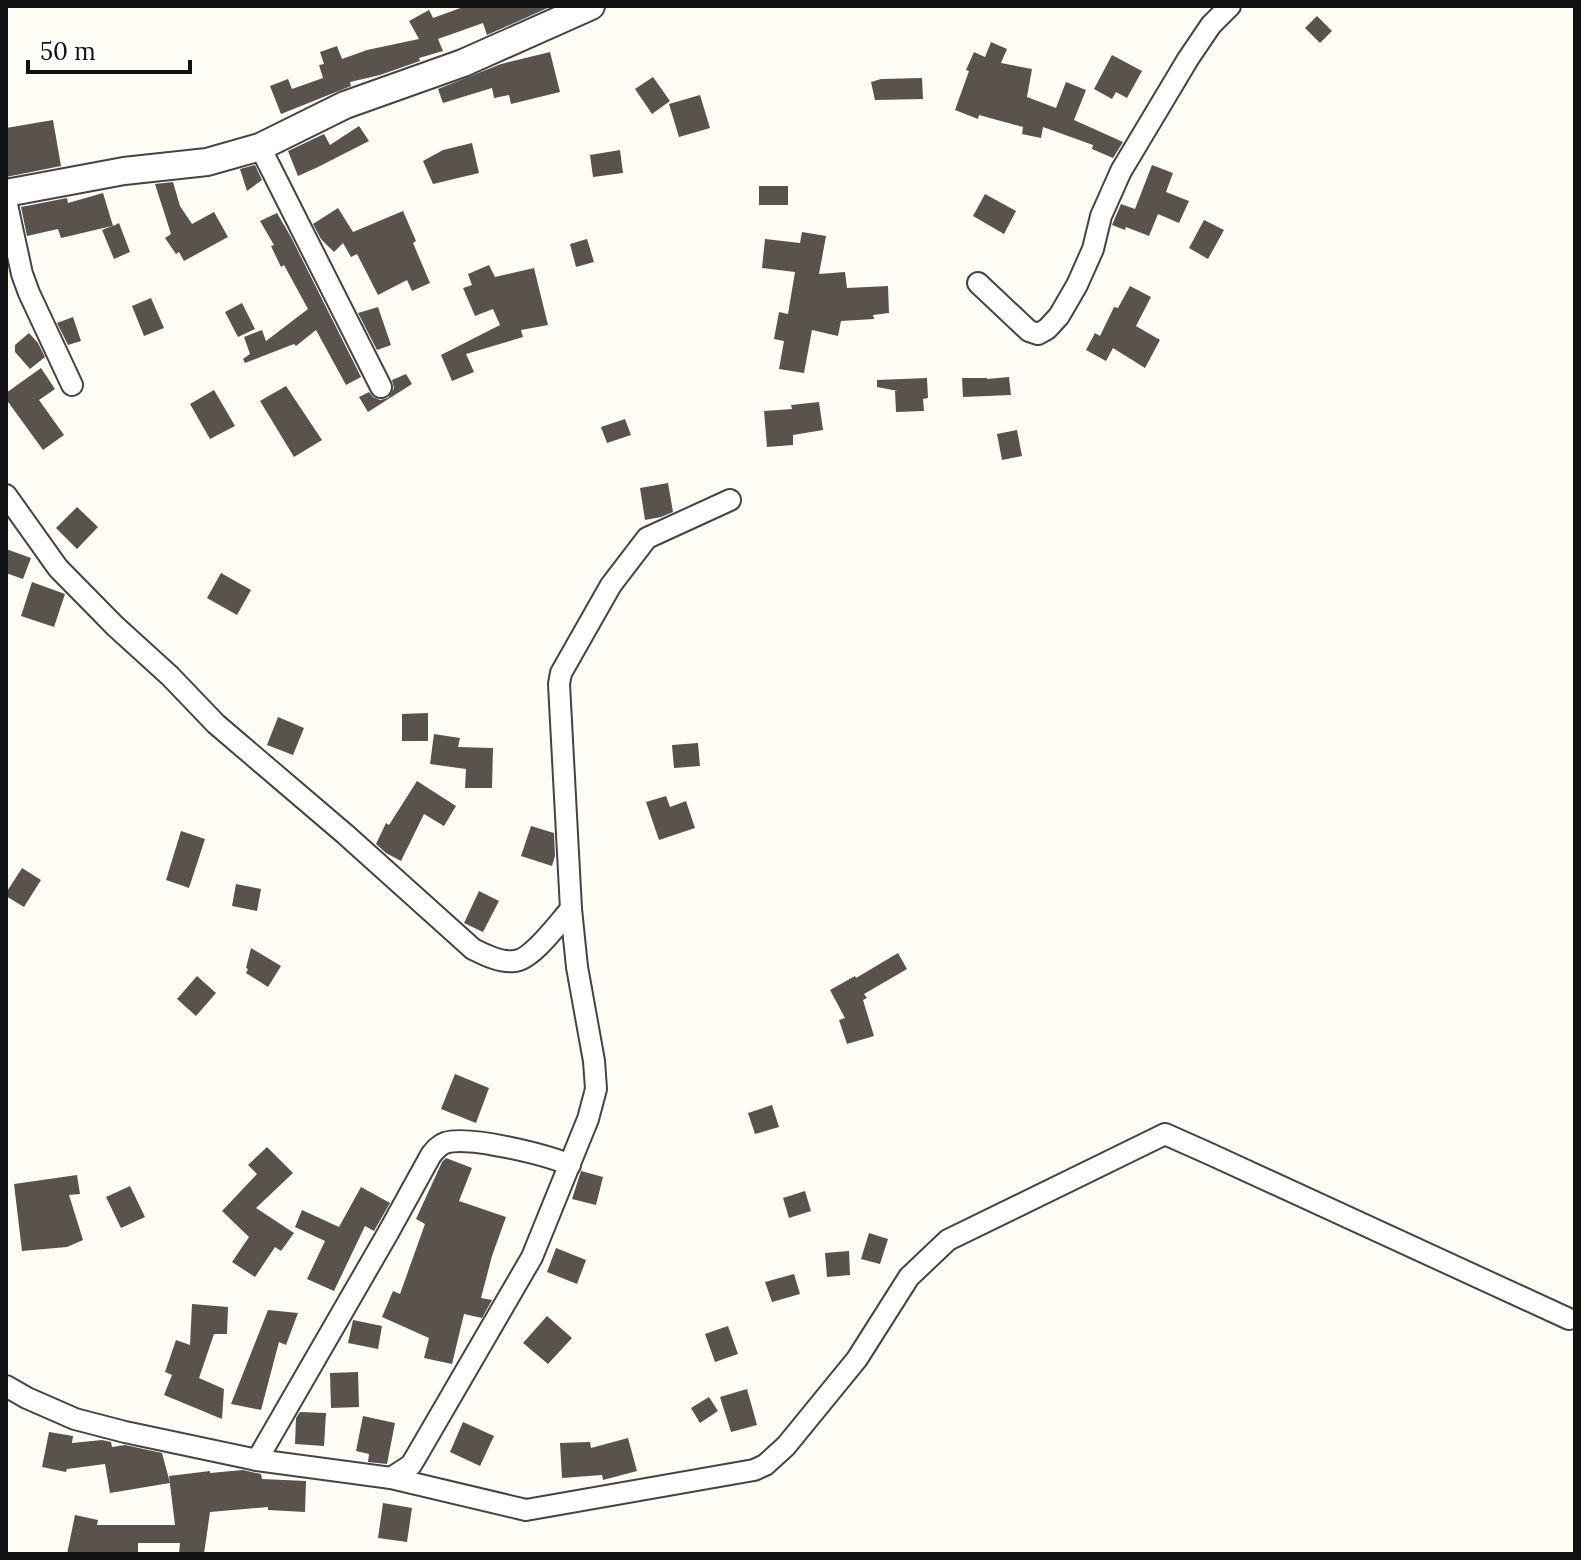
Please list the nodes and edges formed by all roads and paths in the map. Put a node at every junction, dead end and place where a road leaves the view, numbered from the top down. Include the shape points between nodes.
1 (591, 6) edge
2 (1230, 6) edge
3 (260, 147) junction
4 (6, 193) edge
5 (6, 200) edge
6 (978, 283) dead end
7 (72, 385) dead end
8 (381, 387) dead end
9 (6, 495) edge
10 (730, 500) dead end
11 (571, 909) junction
12 (570, 1165) junction
13 (1569, 1319) dead end
14 (6, 1386) edge
15 (257, 1460) junction
16 (391, 1478) junction

1 - 3 street via 463,63 345,105
2 - 6 street via 1204,34 1121,171 1093,249 1059,316 1038,334 1029,331
3 - 4 street via 207,162
3 - 8 street
5 - 7 street via 22,274
9 - 11 street via 58,568 115,626 216,724 473,949 518,961
10 - 11 street via 647,538 611,585 561,673
11 - 12 street via 596,1089
12 - 15 street via 494,1145 456,1141 438,1147
12 - 16 street via 532,1257 411,1465
13 - 16 street via 1165,1134 948,1240 909,1277 857,1359 786,1446 754,1470 526,1510
14 - 15 street via 75,1419
15 - 16 street

